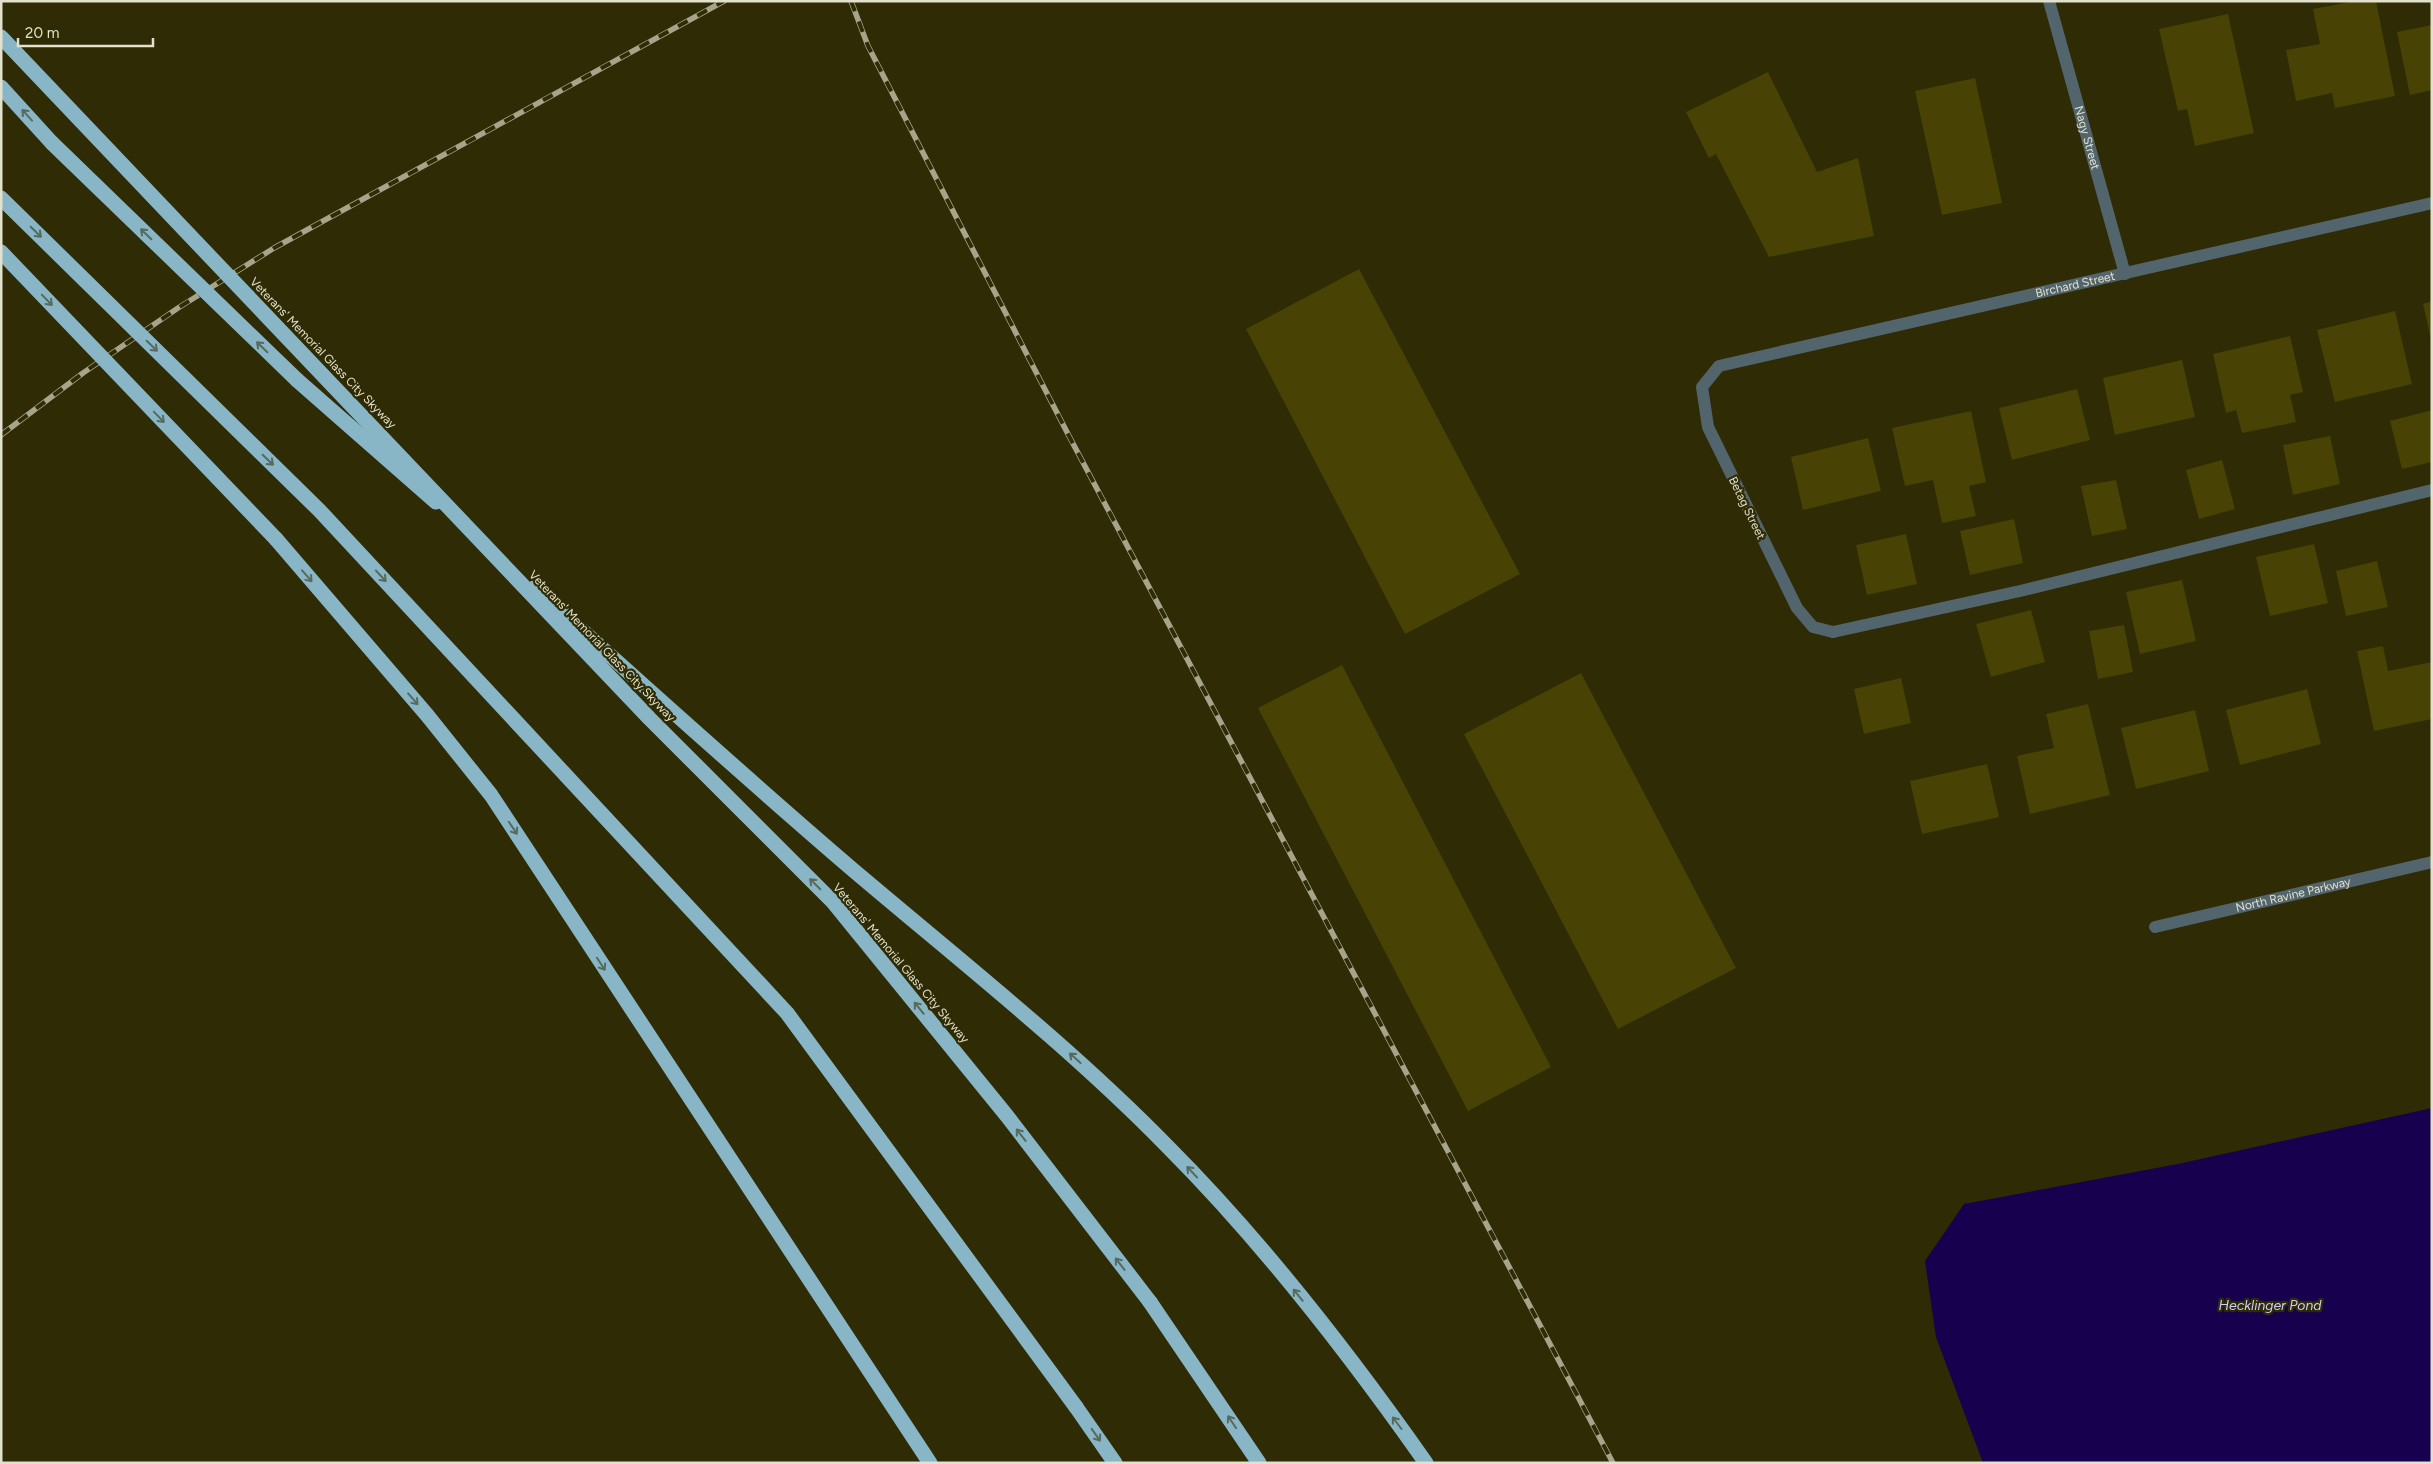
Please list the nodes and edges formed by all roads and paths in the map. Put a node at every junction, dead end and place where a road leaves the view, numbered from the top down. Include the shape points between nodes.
1 (2050, 1) edge
2 (1, 37) edge
3 (1, 87) edge
4 (1, 198) edge
5 (2432, 203) edge
6 (1, 252) edge
7 (2125, 274) junction
8 (1719, 366) joint
9 (2432, 490) edge
10 (2432, 862) edge
11 (2155, 927) dead end
12 (930, 1463) edge
13 (1116, 1463) edge
14 (1259, 1463) edge
15 (1426, 1463) edge

1 - 7 street, Nagy Street
14 -> 2 highway, Veterans' Memorial Glass City Skyway, bridge via 1150,1302 1007,1116 833,902 650,719
15 -> 3 highway, bridge via 1335,1341 1228,1211 1108,1087 863,878 297,380 52,143
4 -> 13 highway, bridge via 319,510 787,1013
5 - 7 street, Birchard Street
6 -> 12 highway, bridge via 276,540 427,715 490,795
7 - 8 street, Birchard Street
8 - 9 street, Betag Street via 1702,387 1708,427 1797,608 1814,627 1833,632 2020,591
10 - 11 street, North Ravine Parkway

